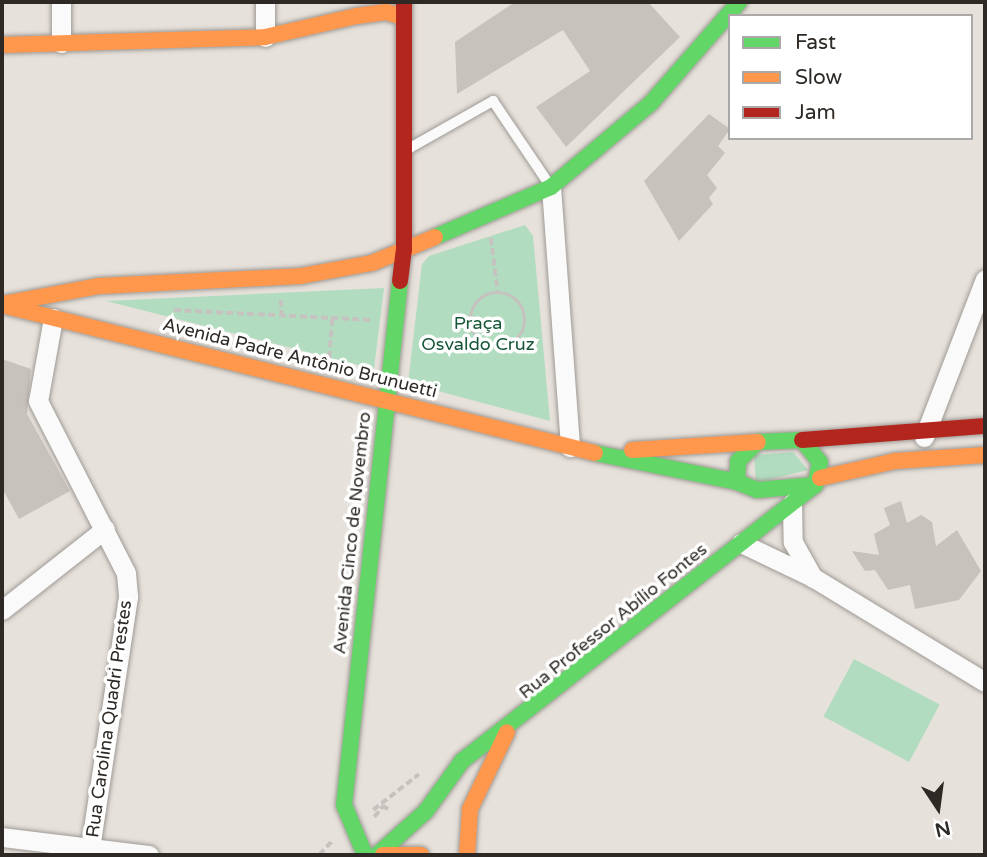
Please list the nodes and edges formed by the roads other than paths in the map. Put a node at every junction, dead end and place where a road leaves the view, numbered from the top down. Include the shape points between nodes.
1 (61, 2) edge
2 (265, 2) edge
3 (314, 10) dead end
4 (403, 10) edge
5 (728, 16) edge
6 (265, 37) junction
7 (61, 43) junction
8 (2, 45) edge
9 (404, 151) junction
10 (551, 187) junction
11 (404, 250) junction
12 (985, 279) edge
13 (2, 304) edge
14 (53, 318) junction
15 (384, 397) junction
16 (985, 426) edge
17 (923, 431) junction
18 (802, 440) junction
19 (758, 442) junction
20 (580, 450) junction
21 (985, 454) edge
22 (925, 459) junction
23 (818, 481) junction
24 (740, 485) junction
25 (792, 503) junction
26 (105, 529) junction
27 (741, 543) junction
28 (814, 579) junction
29 (2, 610) edge
30 (985, 682) edge
31 (509, 728) junction
32 (2, 837) edge
33 (90, 848) junction
34 (149, 855) edge
35 (365, 855) edge
36 (377, 855) edge
37 (383, 855) edge
38 (421, 855) edge
39 (467, 855) edge

1 - 7 street
2 - 6 street
3 - 6 main road
4 - 6 main road
4 - 9 main road, Avenida Cinco de Novembro
5 - 10 main road via 651,103
6 - 7 main road
7 - 8 main road
9 - 10 lane via 493,101
9 - 11 main road, Avenida Cinco de Novembro
10 - 11 main road
10 - 20 street
11 - 13 main road via 372,263 301,276 99,286
11 - 15 main road, Avenida Cinco de Novembro
12 - 17 street
13 - 14 main road, Avenida Padre Antônio Brunuetti
14 - 15 main road, Avenida Padre Antônio Brunuetti
14 - 26 street, Rua Carolina Quadri Prestes via 38,401
15 - 20 main road, Avenida Padre Antônio Brunuetti
15 - 35 main road, Avenida Cinco de Novembro via 344,805
16 - 17 main road, Avenida Padre Antônio Brunuetti
17 - 18 main road, Avenida Padre Antônio Brunuetti
17 - 22 street
18 - 19 main road, Avenida Padre Antônio Brunuetti
18 - 23 main road via 817,455
19 - 20 main road, Avenida Padre Antônio Brunuetti
19 - 24 main road via 738,461
20 - 24 main road, Avenida Padre Antônio Brunuetti
21 - 22 main road
22 - 23 main road via 867,465
23 - 24 main road, Avenida Padre Antônio Brunuetti
23 - 25 main road, Rua Professor Abílio Fontes
24 - 27 main road via 751,510
25 - 27 main road, Rua Professor Abílio Fontes
25 - 28 street via 793,541
26 - 29 street
26 - 33 street, Rua Carolina Quadri Prestes via 126,573 128,597
27 - 28 street
27 - 31 main road, Rua Professor Abílio Fontes
28 - 30 street
31 - 36 main road, Rua Professor Abílio Fontes via 462,761 426,811
31 - 39 main road, Rua Professor Abílio Fontes via 470,809
32 - 33 street
33 - 34 street
37 - 38 main road

